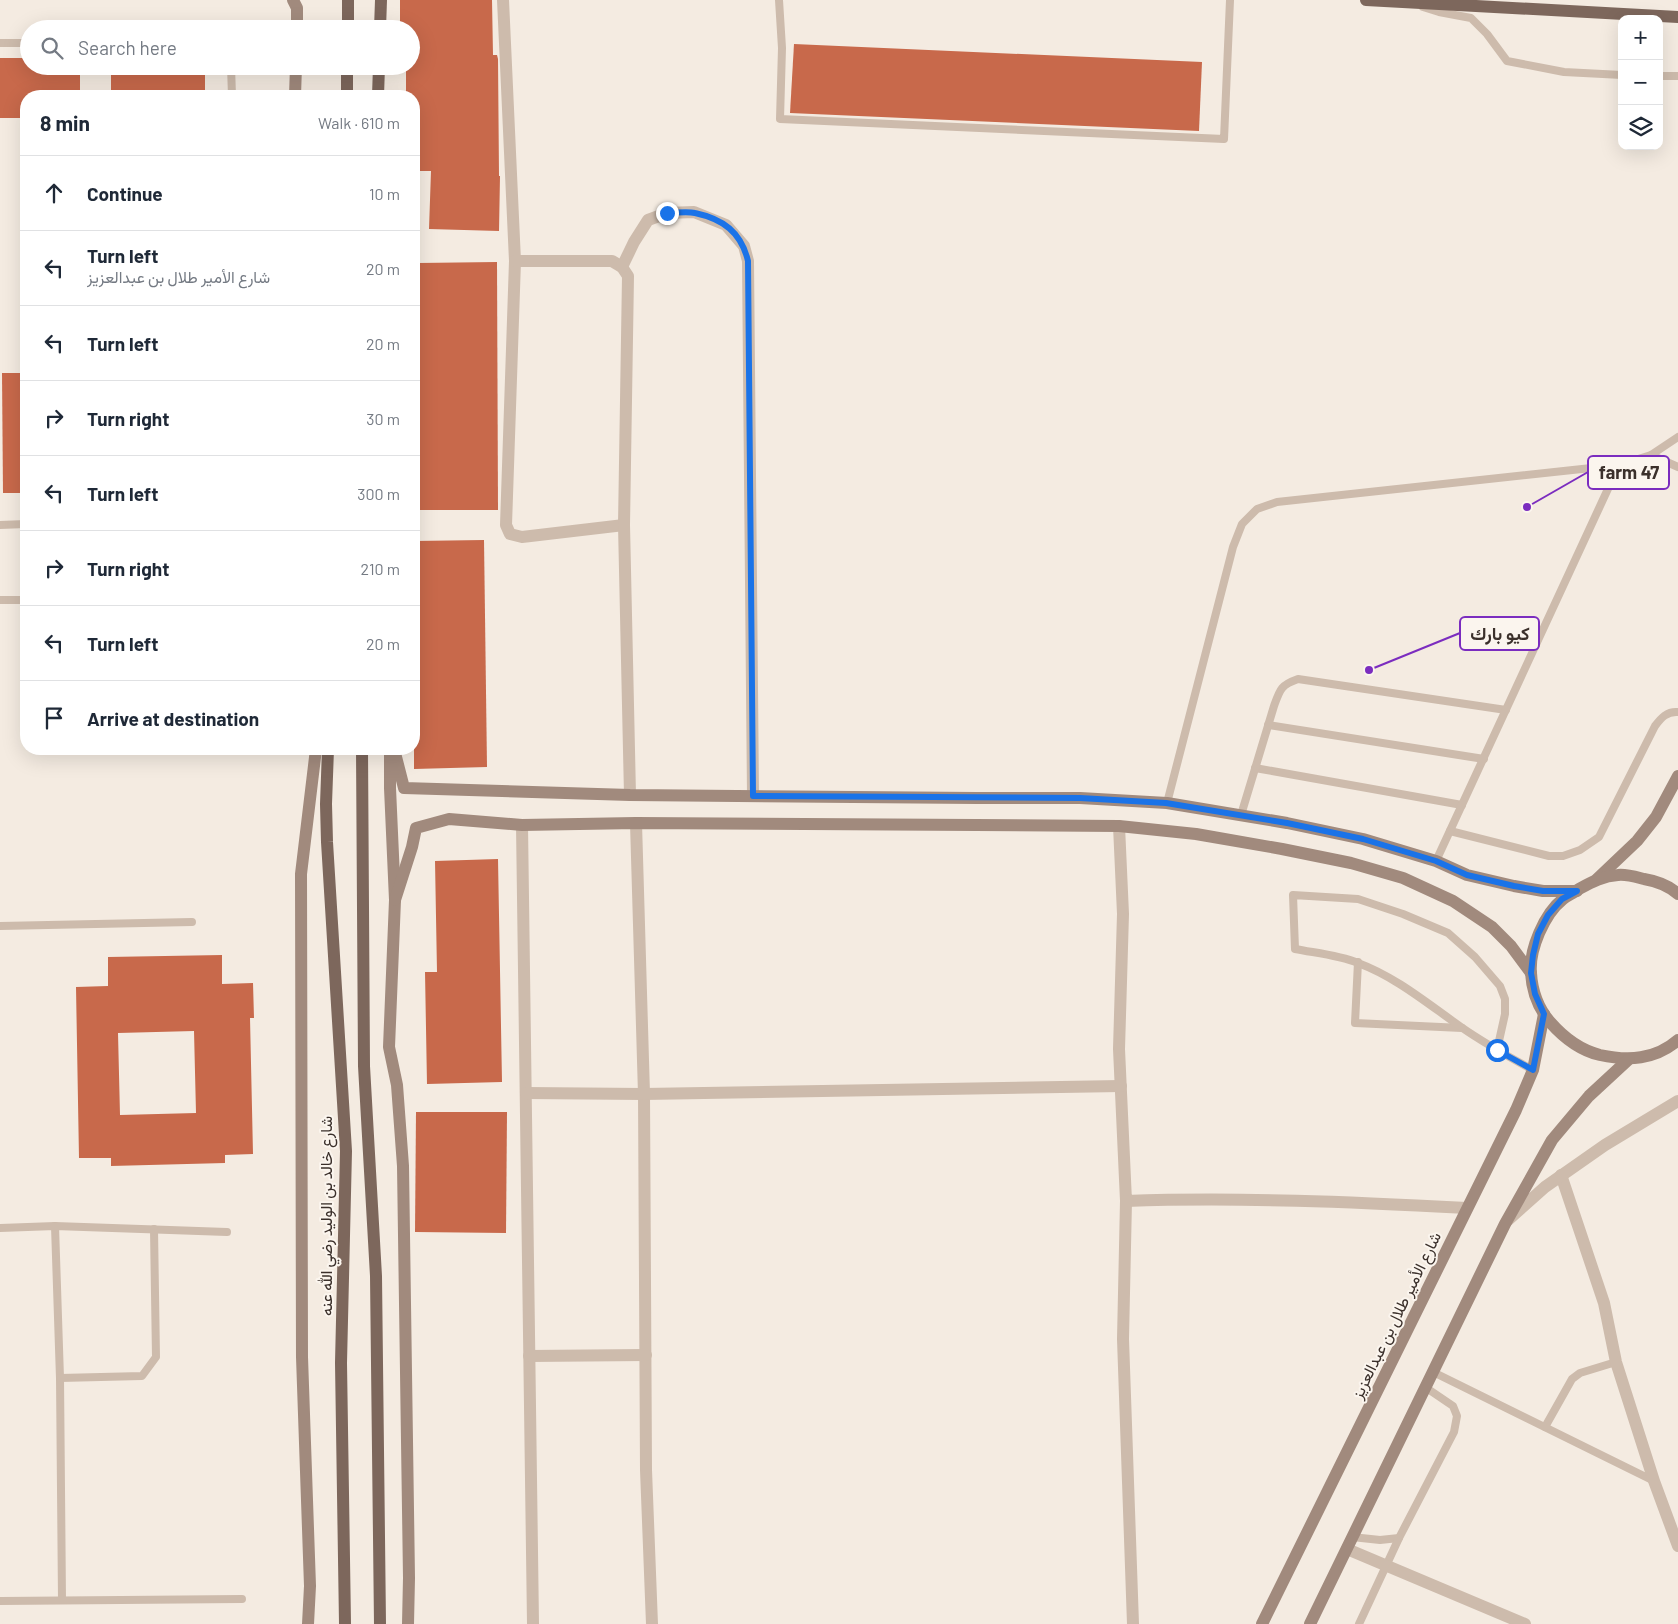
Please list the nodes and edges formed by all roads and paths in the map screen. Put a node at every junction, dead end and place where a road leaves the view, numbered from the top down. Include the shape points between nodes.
1 (293, 0) edge
2 (348, 0) edge
3 (503, 0) edge
4 (779, 0) edge
5 (1230, 0) edge
6 (1366, 0) edge
7 (382, 2) edge
8 (1409, 2) junction
9 (1678, 17) edge
10 (297, 20) edge
11 (348, 20) edge
12 (381, 20) edge
13 (0, 43) edge
14 (20, 43) edge
15 (231, 75) edge
16 (296, 75) edge
17 (347, 75) edge
18 (379, 75) edge
19 (1618, 75) edge
20 (1663, 76) edge
21 (1678, 76) edge
22 (232, 90) edge
23 (295, 90) edge
24 (347, 90) edge
25 (378, 90) edge
26 (515, 261) junction
27 (622, 267) junction
28 (1678, 437) edge
29 (1652, 455) junction
30 (1619, 466) junction
31 (1678, 466) edge
32 (20, 524) edge
33 (0, 525) edge
34 (624, 525) junction
35 (0, 600) edge
36 (20, 600) edge
37 (1506, 710) junction
38 (1678, 712) edge
39 (1268, 725) junction
40 (315, 755) edge
41 (328, 755) edge
42 (362, 755) edge
43 (392, 755) edge
44 (394, 755) edge
45 (1484, 758) junction
46 (1255, 768) junction
47 (1678, 776) edge
48 (630, 795) junction
49 (753, 796) junction
50 (1166, 803) junction
51 (1462, 806) junction
52 (1241, 815) junction
53 (636, 823) junction
54 (522, 825) junction
55 (1119, 826) junction
56 (1450, 831) junction
57 (1436, 861) junction
58 (1596, 879) junction
59 (1577, 891) junction
60 (1678, 894) edge
61 (396, 900) junction
62 (192, 922) dead end
63 (0, 926) edge
64 (1358, 962) junction
65 (1531, 973) junction
66 (1544, 1014) junction
67 (1462, 1028) junction
68 (1675, 1044) edge
69 (1497, 1050) junction
70 (1629, 1059) junction
71 (1533, 1070) junction
72 (1121, 1086) junction
73 (526, 1093) junction
74 (644, 1094) junction
75 (1678, 1102) edge
76 (1561, 1176) junction
77 (1126, 1201) junction
78 (1467, 1208) junction
79 (1505, 1224) junction
80 (55, 1226) junction
81 (0, 1228) edge
82 (154, 1229) junction
83 (227, 1232) dead end
84 (646, 1355) junction
85 (528, 1356) junction
86 (1616, 1362) junction
87 (1433, 1372) junction
88 (60, 1378) junction
89 (1425, 1387) junction
90 (1545, 1427) junction
91 (1654, 1481) junction
92 (1399, 1538) junction
93 (1350, 1543) junction
94 (1678, 1546) edge
95 (1387, 1566) junction
96 (242, 1599) dead end
97 (0, 1600) edge
98 (62, 1600) junction
99 (308, 1624) edge
100 (345, 1624) edge
101 (380, 1624) edge
102 (408, 1624) edge
103 (533, 1624) edge
104 (652, 1624) edge
105 (1133, 1624) edge
106 (1262, 1624) edge
107 (1310, 1624) edge
108 (1359, 1624) edge
109 (1525, 1624) edge

1 - 10 street via 298,8
2 - 11 main road
3 - 26 street
4 - 5 lane via 782,48 780,119 1224,139
6 - 8 main road
7 - 12 main road
8 - 9 main road
8 - 19 lane via 1471,18 1506,61 1564,72
13 - 14 lane
15 - 22 lane
16 - 23 street
17 - 24 main road
18 - 25 main road
20 - 21 lane
26 - 27 street via 612,260
26 - 34 street via 506,524 510,534 522,537
27 - 34 street via 628,276
27 - 49 street via 648,220 667,213 694,212 726,224 744,246 748,261
28 - 29 lane
29 - 30 lane
29 - 31 lane
30 - 37 lane
30 - 50 lane via 1277,502 1257,509 1242,524 1233,548
32 - 33 lane
34 - 48 street
35 - 36 lane
37 - 39 lane via 1298,679 1286,684 1279,694
37 - 45 lane
38 - 56 lane via 1664,715 1655,726 1599,837 1580,850 1563,856 1549,856
39 - 45 lane
39 - 46 lane
40 - 99 street via 301,874 302,1357 310,1586
41 - 100 main road, شارع خالد بن الوليد رضي الله عنه via 327,842 346,1151 341,1363
42 - 101 main road via 364,1066 376,1276
43 - 61 street via 390,788
44 - 48 street via 404,788
45 - 51 lane
46 - 51 lane
46 - 52 lane
47 - 58 street via 1656,817 1637,841
48 - 49 street
49 - 50 street via 1080,798
50 - 52 street
51 - 56 lane
52 - 57 street via 1363,839
53 - 54 street
53 - 55 street
53 - 74 street
54 - 61 street via 449,819 416,828
54 - 73 street
55 - 65 street via 1196,834 1282,849 1351,863 1402,878 1453,901 1492,926
55 - 72 street via 1123,914
56 - 57 lane
57 - 59 street via 1467,875 1514,886 1543,891
58 - 59 street
58 - 60 street via 1618,875 1636,877 1657,882
59 - 65 street via 1562,899 1548,915 1538,934
61 - 102 street via 389,1047 397,1085 403,1166
62 - 63 lane
64 - 67 lane via 1420,997
64 - 67 lane via 1355,1023
64 - 69 lane via 1295,949 1293,895 1358,899 1448,933 1500,986 1505,999 1505,1014
65 - 66 street via 1535,994
66 - 70 street via 1571,1043 1589,1052
66 - 71 street, شارع الأمير طلال بن عبدالعزيز
67 - 69 lane
68 - 70 street via 1650,1056
69 - 71 lane
70 - 79 street via 1589,1096 1552,1140
71 - 78 street, شارع الأمير طلال بن عبدالعزيز
72 - 74 street
72 - 77 street
73 - 74 street
73 - 85 street
74 - 84 street
75 - 76 street via 1604,1145
76 - 79 street
76 - 86 street via 1604,1303
77 - 78 street via 1340,1201
77 - 105 street via 1123,1339
78 - 106 street, شارع الأمير طلال بن عبدالعزيز
79 - 87 street
80 - 81 lane
80 - 82 lane
80 - 88 lane
82 - 83 lane
82 - 88 lane via 156,1358 142,1376
84 - 85 street
84 - 104 street via 646,1470
85 - 103 street
86 - 90 lane via 1580,1373 1572,1379
86 - 91 street
87 - 89 street
87 - 90 lane
88 - 98 lane
89 - 92 lane via 1453,1406 1457,1416 1454,1432
89 - 93 street
90 - 91 lane
91 - 94 street
92 - 93 lane
92 - 95 lane
93 - 95 street
93 - 107 street
95 - 108 lane
95 - 109 street
96 - 98 lane
97 - 98 lane

